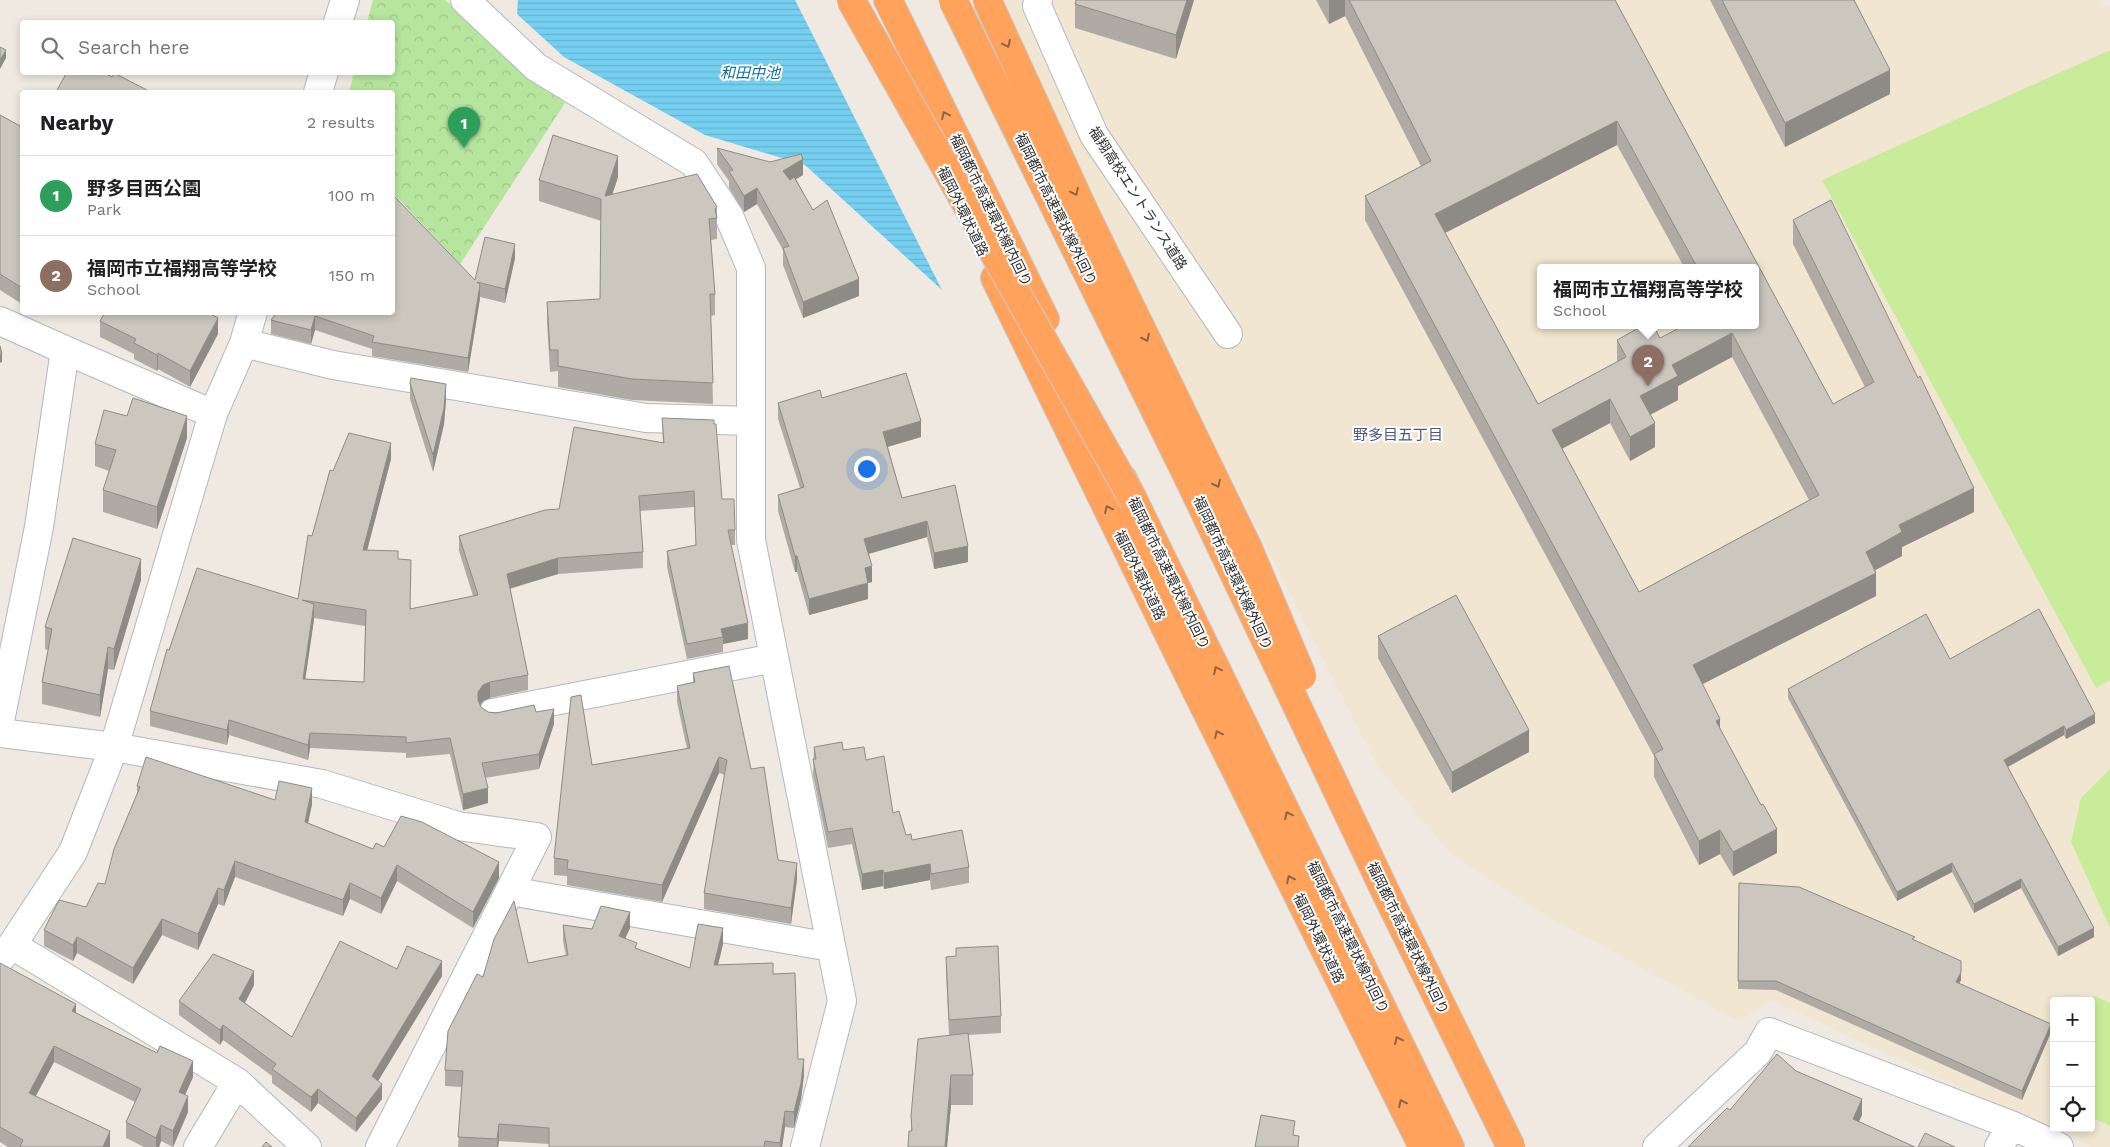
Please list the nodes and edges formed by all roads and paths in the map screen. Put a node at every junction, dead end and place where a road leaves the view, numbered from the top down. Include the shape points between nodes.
1 (345, 0) edge
2 (465, 0) edge
3 (850, 0) edge
4 (861, 0) edge
5 (888, 0) edge
6 (952, 0) edge
7 (987, 0) edge
8 (1038, 0) edge
9 (339, 20) edge
10 (323, 75) edge
11 (319, 90) edge
12 (252, 315) edge
13 (0, 321) edge
14 (1228, 334) dead end
15 (244, 343) junction
16 (64, 350) junction
17 (212, 414) junction
18 (751, 421) junction
19 (1134, 502) junction
20 (774, 658) junction
21 (493, 713) edge
22 (0, 721) edge
23 (0, 732) edge
24 (114, 747) junction
25 (510, 891) junction
26 (1386, 893) junction
27 (831, 947) junction
28 (6, 952) edge
29 (237, 1082) junction
30 (2005, 1136) edge
31 (198, 1147) edge
32 (307, 1147) edge
33 (380, 1147) edge
34 (805, 1147) edge
35 (1423, 1147) edge
36 (1450, 1147) edge
37 (1510, 1147) edge
38 (1657, 1147) edge
39 (2059, 1147) edge

1 - 9 street
2 - 18 street via 536,67 694,163 729,216 751,268
3 - 19 highway, bridge
35 -> 4 highway, 福岡外環状道路, bridge via 1199,696
19 -> 5 highway, 福岡都市高速環状線内回り, bridge
6 - 26 highway, 福岡都市高速環状線外回り, bridge via 1193,488
6 - 37 highway, bridge
7 -> 26 highway, bridge via 1084,211 1248,548 1322,722
8 - 14 street, 福翔高校エントランス道路 via 1037,6 1094,135
10 - 11 street
12 - 15 street
13 - 16 street
15 - 17 street
15 - 18 street via 333,365 646,418
16 - 17 street
16 - 22 street via 39,527
17 - 24 street
18 - 20 street via 751,540
36 -> 19 highway, 福岡都市高速環状線内回り
20 - 21 street
20 - 27 street
23 - 24 street
24 - 25 street via 322,784 458,826 537,836
24 - 28 street via 73,852
25 - 27 street
25 - 33 street
26 - 37 highway, 福岡都市高速環状線外回り, bridge
27 - 34 street via 842,1000
28 - 29 street
29 - 31 street
29 - 32 street
30 - 38 street via 1769,1032 1758,1052
30 - 39 street

